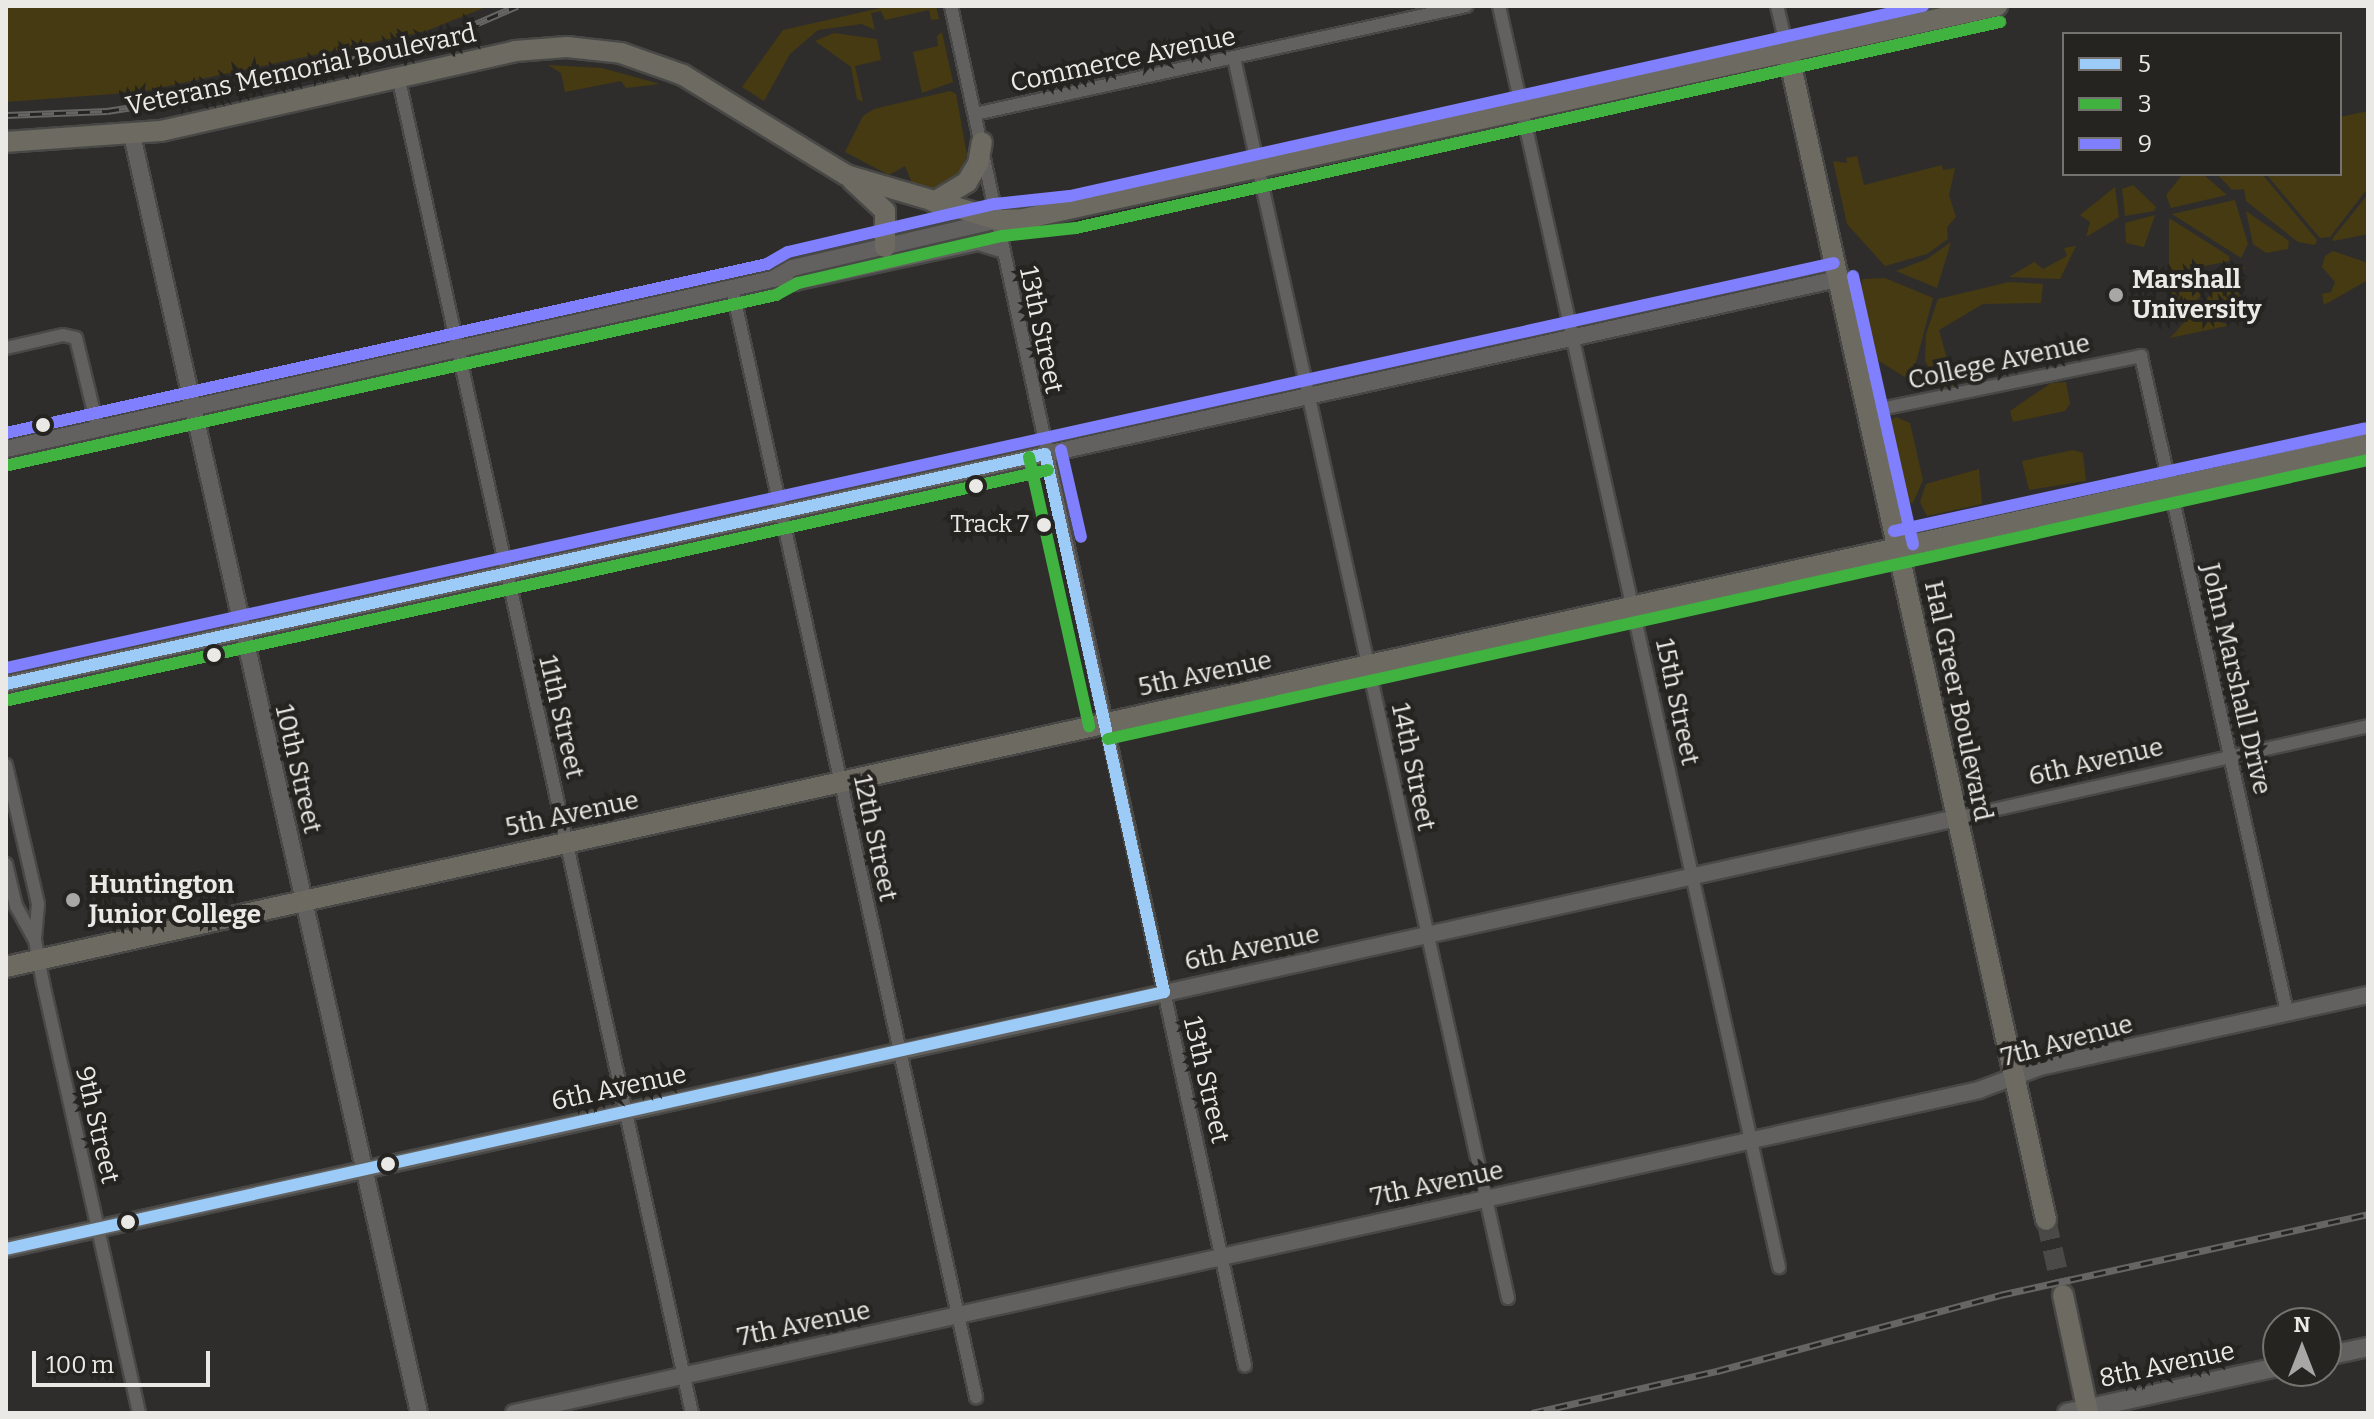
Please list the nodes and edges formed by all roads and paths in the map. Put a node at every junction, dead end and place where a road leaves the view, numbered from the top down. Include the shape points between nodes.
1 (951, 6) edge
2 (1466, 6) edge
3 (1499, 6) edge
4 (1777, 6) edge
5 (1997, 6) edge
6 (1788, 52) junction
7 (1234, 58) junction
8 (398, 76) junction
9 (1522, 110) junction
10 (975, 114) junction
11 (132, 135) junction
12 (6, 142) edge
13 (982, 142) junction
14 (1259, 168) junction
15 (846, 175) junction
16 (934, 202) junction
17 (999, 220) junction
18 (885, 247) junction
19 (1001, 251) junction
20 (773, 279) junction
21 (1837, 279) junction
22 (732, 288) junction
23 (1573, 337) junction
24 (6, 348) edge
25 (456, 350) junction
26 (2141, 356) joint
27 (1309, 395) junction
28 (194, 408) junction
29 (1866, 412) junction
30 (98, 429) junction
31 (2368, 444) edge
32 (6, 449) edge
33 (1045, 454) junction
34 (2170, 488) junction
35 (781, 513) junction
36 (1897, 547) junction
37 (507, 574) junction
38 (1633, 606) junction
39 (243, 632) junction
40 (1368, 665) junction
41 (6, 684) edge
42 (1105, 723) junction
43 (2368, 726) edge
44 (2231, 757) junction
45 (6, 765) edge
46 (840, 782) junction
47 (1957, 818) junction
48 (566, 843) junction
49 (6, 864) edge
50 (1692, 876) junction
51 (303, 901) junction
52 (1428, 934) junction
53 (36, 950) junction
54 (6, 967) edge
55 (1164, 992) junction
56 (2368, 995) edge
57 (2287, 1012) junction
58 (900, 1051) junction
59 (2015, 1078) junction
60 (625, 1111) junction
61 (1750, 1139) junction
62 (362, 1170) junction
63 (1486, 1198) junction
64 (2046, 1220) tunnel mouth
65 (98, 1228) junction
66 (6, 1249) edge
67 (1222, 1256) junction
68 (1779, 1267) dead end
69 (2063, 1295) tunnel mouth
70 (1508, 1298) dead end
71 (958, 1315) junction
72 (2368, 1347) edge
73 (2342, 1353) edge
74 (1245, 1366) dead end
75 (2262, 1371) edge
76 (684, 1376) junction
77 (976, 1397) dead end
78 (2088, 1411) edge
79 (139, 1413) edge
80 (419, 1413) edge
81 (514, 1413) edge
82 (692, 1413) edge
83 (2067, 1413) edge

1 - 10 street, 13th Street
2 - 7 street, Commerce Avenue
3 - 9 street, 15th Street
4 - 6 street, Hal Greer Boulevard
5 - 6 main road
6 - 9 main road
6 - 21 main road, Hal Greer Boulevard
7 - 10 street, Commerce Avenue
7 - 14 street, 14th Street
8 - 11 main road, Veterans Memorial Boulevard
8 - 15 main road, Veterans Memorial Boulevard via 542,47 621,53 699,83
8 - 25 street, 11th Street
9 - 14 main road
9 - 23 street, 15th Street
10 - 13 street, 13th Street
11 - 12 main road, Veterans Memorial Boulevard
11 - 28 street, 10th Street
13 - 16 main road via 967,182
13 - 17 street, 13th Street
14 - 17 main road via 1073,212
14 - 27 street, 14th Street
15 - 16 main road, Veterans Memorial Boulevard
15 - 18 main road via 882,206
16 - 17 main road, Veterans Memorial Boulevard
17 - 18 street
17 - 19 street, 13th Street
18 - 20 street via 792,268
19 - 20 street via 978,244 795,284
19 - 33 street, 13th Street
20 - 22 street
21 - 23 street
21 - 29 main road, Hal Greer Boulevard
22 - 25 street
22 - 35 street, 12th Street
23 - 27 street
23 - 38 street, 15th Street
24 - 30 street via 63,335 76,338
25 - 28 street
25 - 37 street, 11th Street
26 - 29 street, College Avenue
26 - 34 street, John Marshall Drive
27 - 33 street
27 - 40 street, 14th Street
28 - 30 street
28 - 39 street, 10th Street
29 - 36 main road, Hal Greer Boulevard
30 - 32 street
31 - 34 main road, 5th Avenue
33 - 35 street
33 - 42 street, 13th Street
34 - 36 main road, 5th Avenue
34 - 44 street, John Marshall Drive
35 - 37 street
35 - 46 street, 12th Street
36 - 38 main road, 5th Avenue
36 - 47 main road, Hal Greer Boulevard
37 - 39 street
37 - 48 street, 11th Street
38 - 40 main road, 5th Avenue
38 - 50 street, 15th Street
39 - 41 street
39 - 51 street, 10th Street
40 - 42 main road, 5th Avenue
40 - 52 street, 14th Street
42 - 46 main road, 5th Avenue
42 - 55 street, 13th Street
43 - 44 street, 6th Avenue
44 - 47 street, 6th Avenue
44 - 57 street, John Marshall Drive
45 - 53 street, 9th Street via 38,904
46 - 48 main road, 5th Avenue
46 - 58 street, 12th Street
47 - 50 street, 6th Avenue
47 - 59 main road, Hal Greer Boulevard
48 - 51 main road, 5th Avenue
48 - 60 street, 11th Street
49 - 53 street, 9th Street via 16,906
50 - 52 street, 6th Avenue
50 - 61 street, 15th Street
51 - 53 main road, 5th Avenue
51 - 62 street, 10th Street
52 - 55 street, 6th Avenue
52 - 63 street, 14th Street
53 - 54 main road, 5th Avenue
53 - 65 street, 9th Street
55 - 58 street, 6th Avenue
55 - 67 street, 13th Street
56 - 57 street, 7th Avenue
57 - 59 street, 7th Avenue via 2040,1067
58 - 60 street, 6th Avenue
58 - 71 street, 12th Street
59 - 61 street, 7th Avenue
59 - 64 main road, Hal Greer Boulevard
60 - 62 street, 6th Avenue
60 - 76 street, 11th Street
61 - 63 street, 7th Avenue
61 - 68 street, 15th Street
62 - 65 street, 6th Avenue
62 - 80 street, 10th Street
63 - 67 street, 7th Avenue
63 - 70 street, 14th Street
65 - 66 street, 6th Avenue
65 - 79 street, 9th Street
67 - 71 street, 7th Avenue
67 - 74 street, 13th Street
69 - 78 main road
71 - 76 street, 7th Avenue
71 - 77 street, 12th Street
72 - 73 main road
75 - 78 main road, 8th Avenue
76 - 81 street, 7th Avenue
76 - 82 street, 11th Street
78 - 83 main road, 8th Avenue

